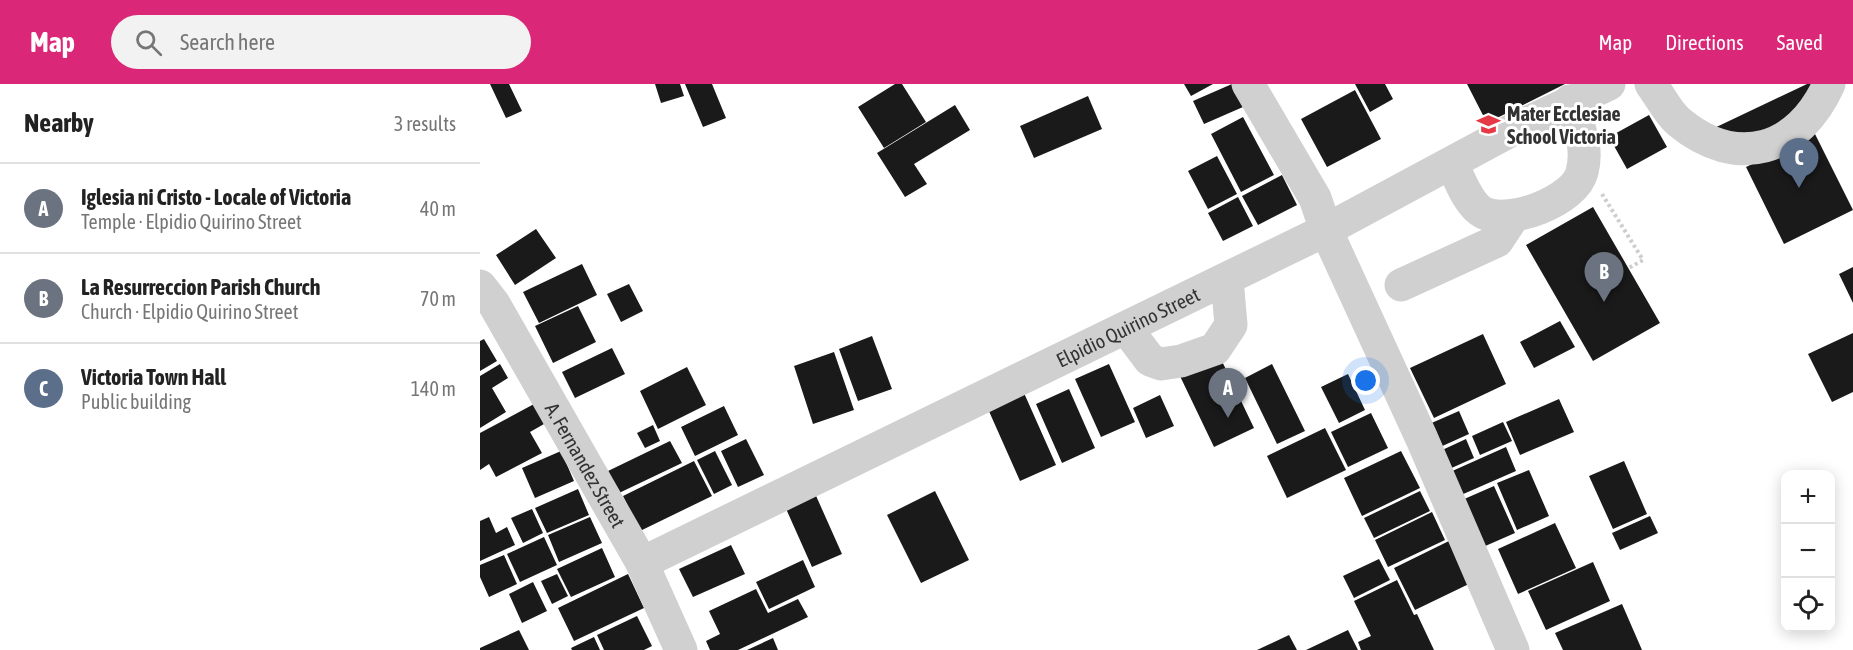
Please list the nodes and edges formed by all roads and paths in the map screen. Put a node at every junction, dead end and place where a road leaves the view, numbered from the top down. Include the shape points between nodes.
1 (1248, 84) edge
2 (1609, 84) edge
3 (1652, 84) edge
4 (1829, 84) edge
5 (1570, 101) junction
6 (1452, 163) junction
7 (1582, 175) junction
8 (1513, 218) junction
9 (1326, 230) junction
10 (1629, 268) dead end
11 (1227, 279) junction
12 (1401, 285) dead end
13 (480, 286) edge
14 (1126, 328) junction
15 (642, 563) junction
16 (681, 650) edge
17 (1513, 650) edge

1 - 9 street via 1315,198
2 - 5 street, Elpidio Quirino Street
3 - 4 street via 1676,120 1706,141 1731,150 1753,149 1778,141 1804,125
5 - 6 street, Elpidio Quirino Street
5 - 7 street via 1586,147
6 - 8 street via 1468,195 1483,212
6 - 9 street, Elpidio Quirino Street
7 - 8 street via 1561,197
7 - 10 path via 1607,199 1643,260
8 - 12 street via 1497,241
9 - 11 street, Elpidio Quirino Street
9 - 17 street
11 - 14 street, Elpidio Quirino Street
11 - 14 street via 1231,325 1215,348 1161,364 1150,360
13 - 15 street, A. Fernandez Street via 495,304
14 - 15 street, Elpidio Quirino Street
15 - 16 street, A. Fernandez Street

